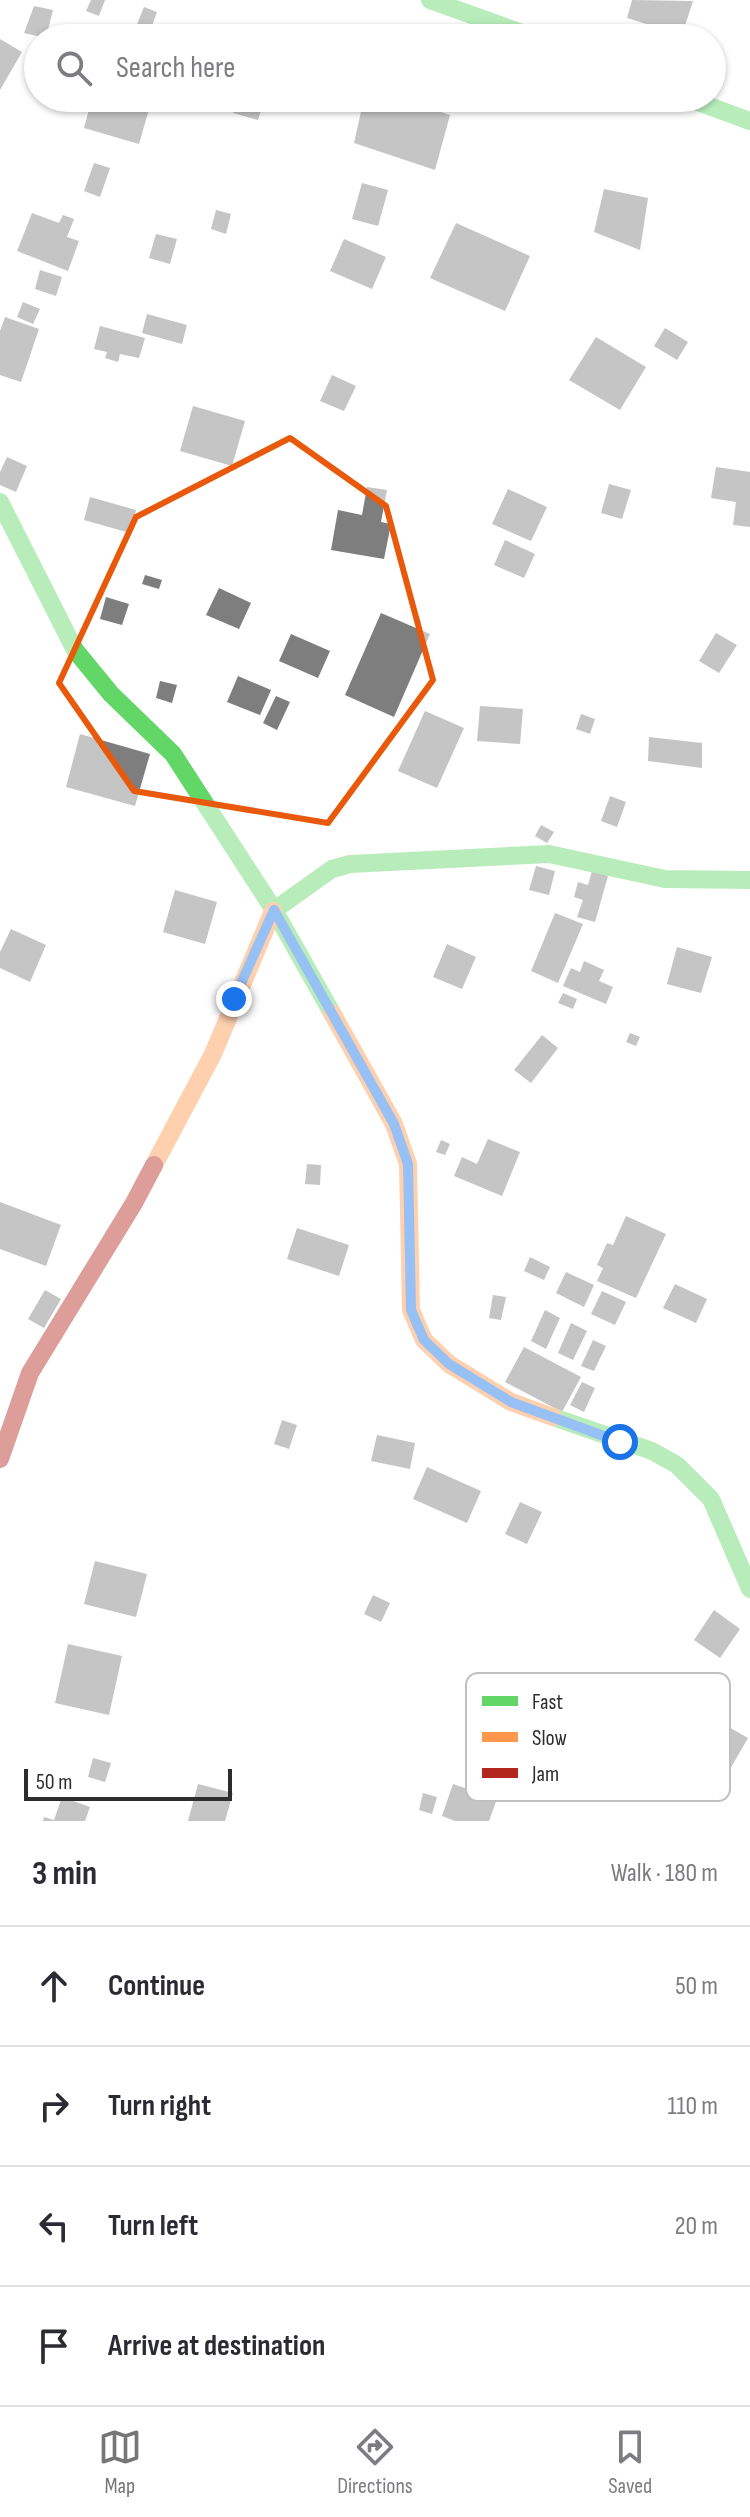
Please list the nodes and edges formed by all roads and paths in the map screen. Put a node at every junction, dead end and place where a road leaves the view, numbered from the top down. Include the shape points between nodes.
1 (430, 0) edge
2 (497, 24) edge
3 (725, 112) edge
4 (750, 121) edge
5 (0, 502) edge
6 (750, 880) edge
7 (274, 910) junction
8 (0, 1459) edge
9 (750, 1589) edge

1 - 2 street
3 - 4 street
5 - 7 street via 75,650 173,754
6 - 7 street via 665,879 549,854 350,864 332,869
7 - 8 street via 213,1054 149,1176 30,1373
7 - 9 street via 402,1142 408,1164 411,1310 424,1340 449,1364 511,1402 652,1451 677,1465 711,1499

